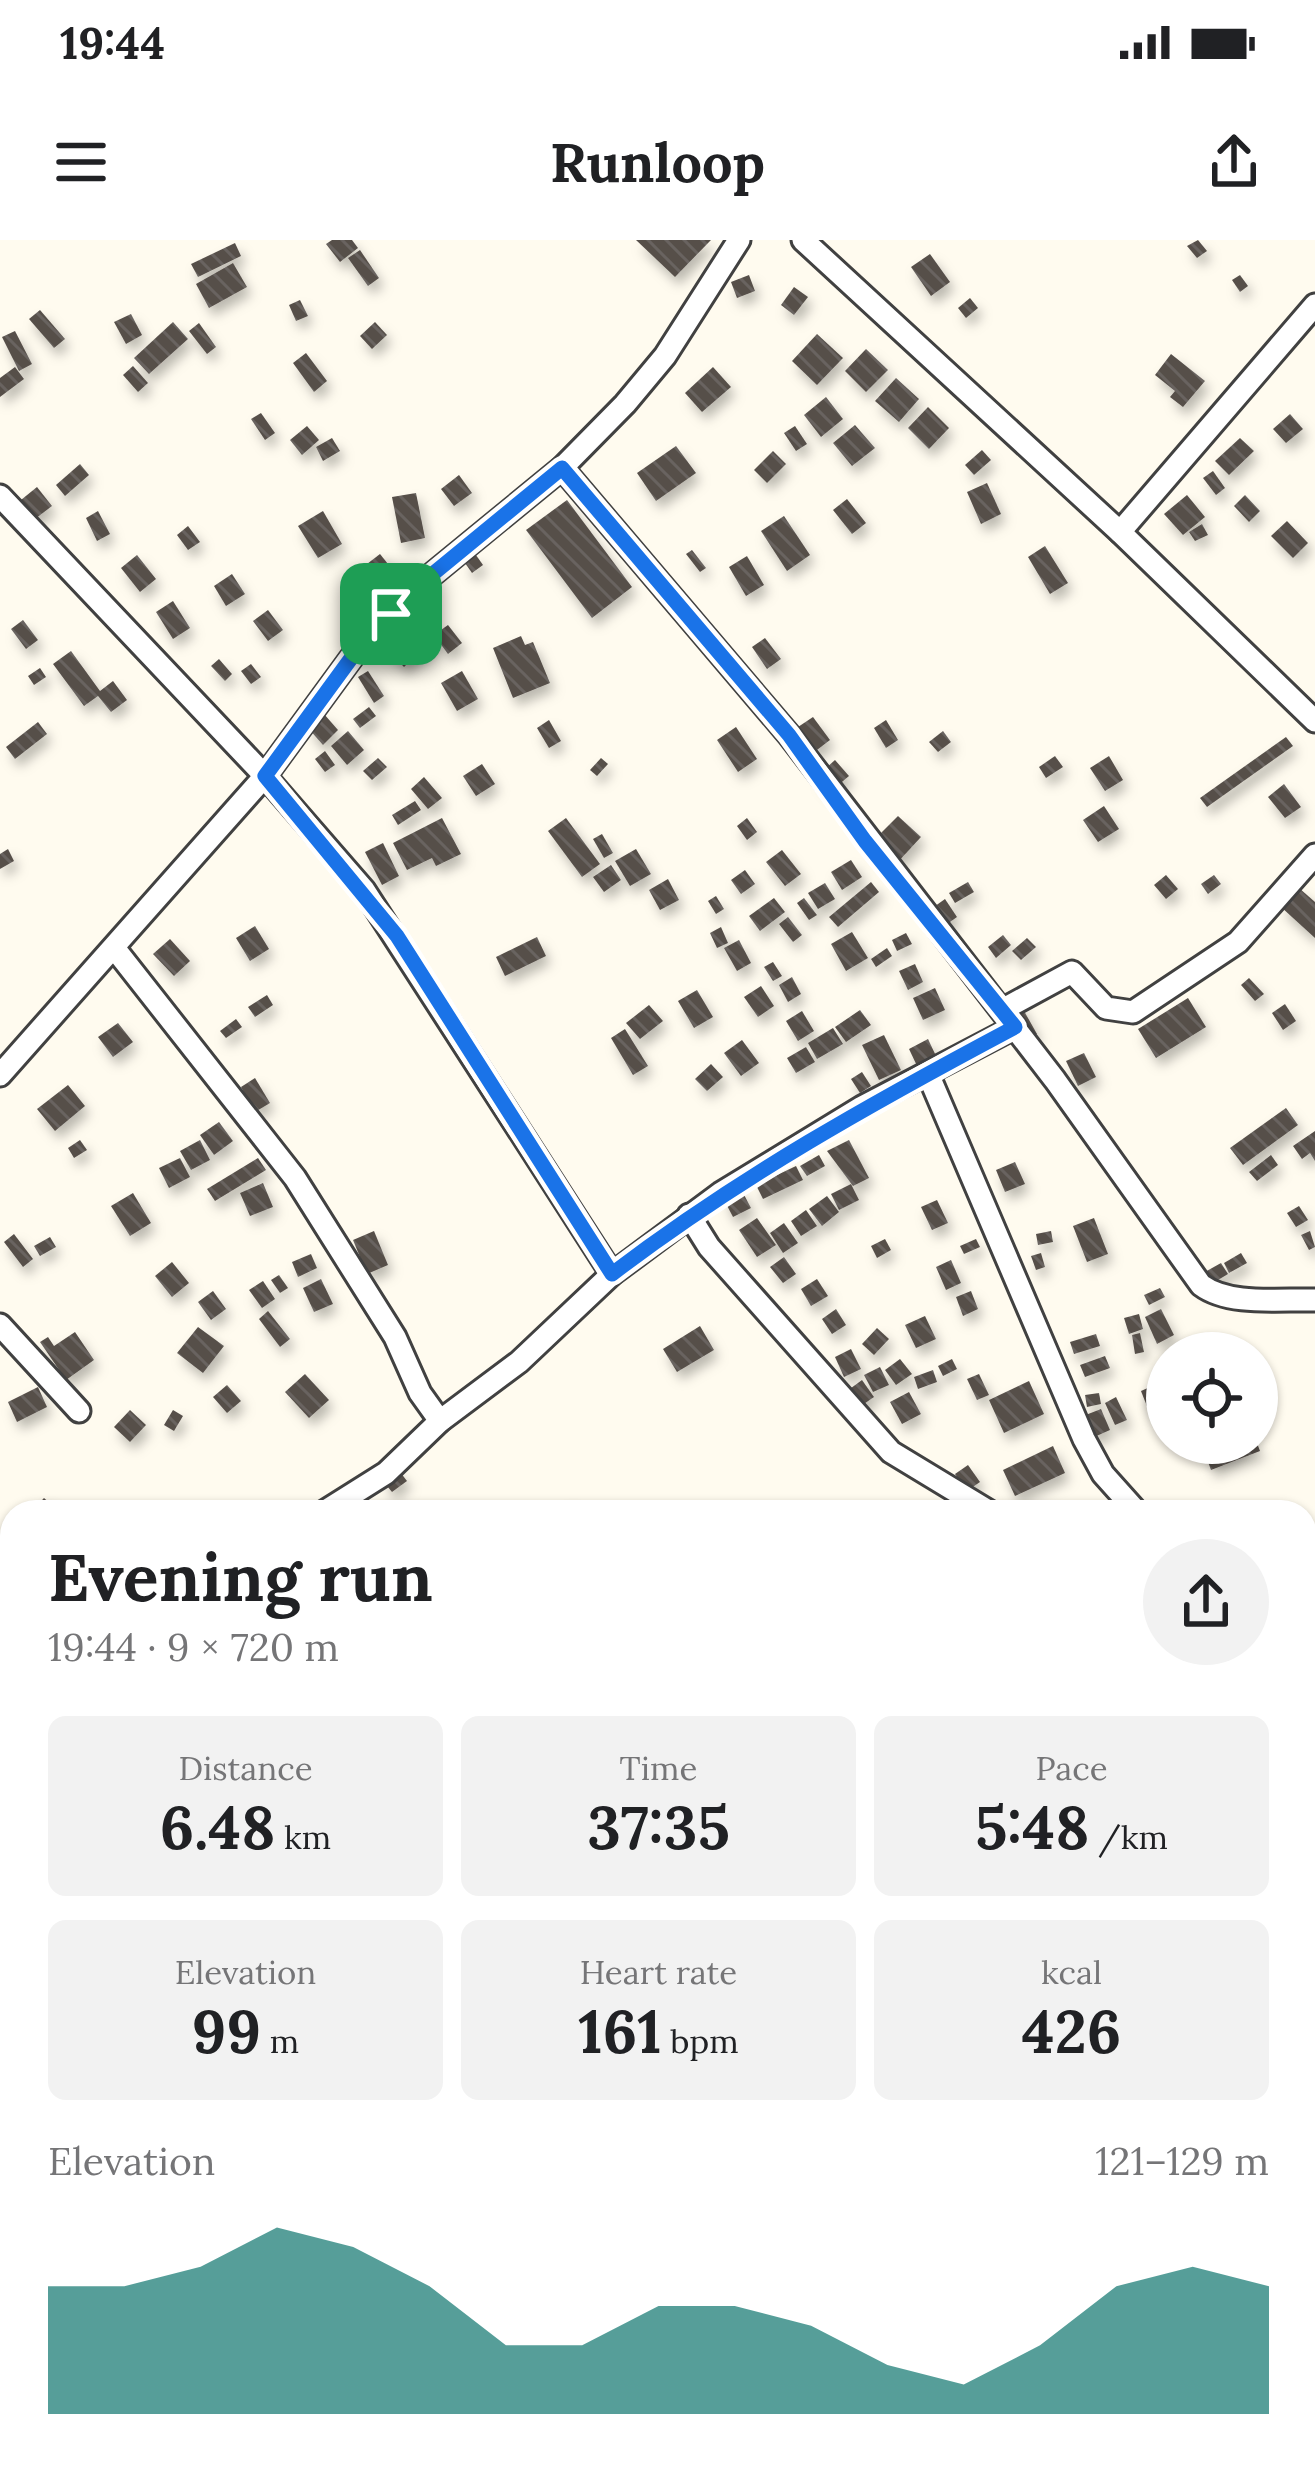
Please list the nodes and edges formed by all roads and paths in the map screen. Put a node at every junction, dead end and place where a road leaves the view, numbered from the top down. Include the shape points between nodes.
1 (739, 240) edge
2 (803, 240) edge
3 (1315, 304) edge
4 (562, 468) junction
5 (0, 496) edge
6 (1120, 532) junction
7 (1315, 721) edge
8 (265, 776) junction
9 (1315, 855) edge
10 (115, 949) junction
11 (1008, 1018) junction
12 (928, 1074) junction
13 (0, 1075) edge
14 (689, 1215) junction
15 (612, 1274) junction
16 (1315, 1300) edge
17 (0, 1325) edge
18 (79, 1412) dead end
19 (440, 1421) junction
20 (343, 1500) edge
21 (970, 1500) edge
22 (1126, 1500) edge

1 - 4 street via 665,356
2 - 6 street
3 - 6 street
4 - 8 street via 377,628
4 - 11 street via 789,735
5 - 8 street
6 - 7 street
8 - 10 street
8 - 15 street via 397,936
9 - 11 street via 1238,942 1133,1012 1106,1008 1072,972
10 - 13 street
10 - 19 street via 295,1178
11 - 12 street
11 - 16 street via 1201,1285 1225,1296
12 - 14 street
12 - 22 street via 1084,1439
14 - 15 street
14 - 21 street via 891,1452
15 - 19 street via 519,1362
17 - 18 street
19 - 20 street via 386,1473

